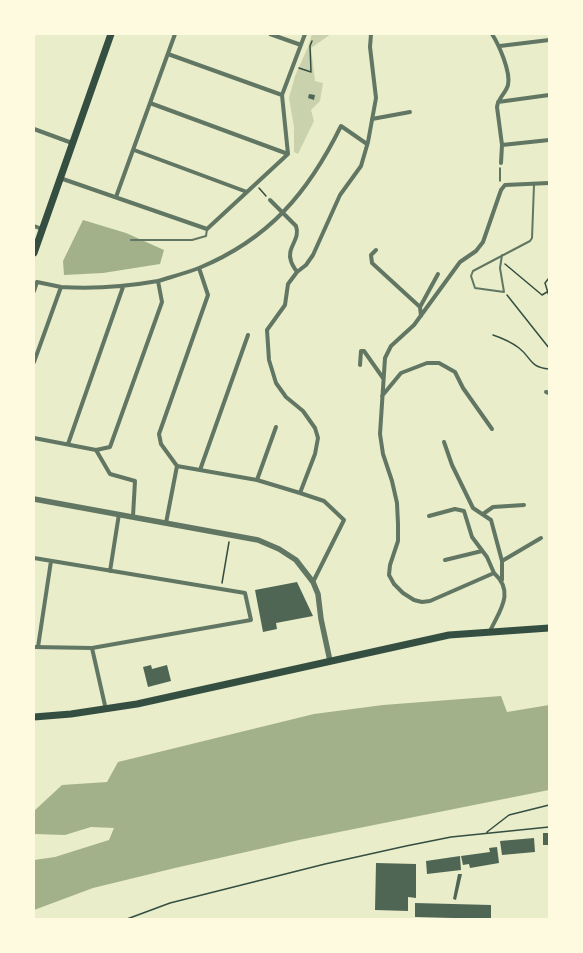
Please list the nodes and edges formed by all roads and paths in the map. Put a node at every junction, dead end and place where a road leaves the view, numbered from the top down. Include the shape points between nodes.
1 (111, 34) edge
2 (175, 34) edge
3 (270, 34) edge
4 (304, 34) edge
5 (371, 34) edge
6 (492, 34) edge
7 (549, 40) edge
8 (312, 41) dead end
9 (301, 45) junction
10 (500, 46) junction
11 (168, 54) junction
12 (293, 66) junction
13 (282, 95) junction
14 (549, 95) edge
15 (498, 102) junction
16 (150, 103) junction
17 (410, 112) dead end
18 (372, 119) junction
19 (34, 130) edge
20 (549, 140) edge
21 (72, 143) junction
22 (367, 144) junction
23 (502, 145) junction
24 (134, 150) junction
25 (288, 154) junction
26 (501, 163) joint
27 (60, 178) junction
28 (549, 183) edge
29 (256, 185) junction
30 (534, 185) junction
31 (504, 187) junction
32 (247, 192) junction
33 (116, 197) junction
34 (270, 200) joint
35 (282, 213) junction
36 (34, 226) edge
37 (42, 229) junction
38 (207, 229) junction
39 (131, 240) dead end
40 (376, 250) dead end
41 (34, 253) edge
42 (502, 255) junction
43 (500, 260) junction
44 (199, 268) junction
45 (297, 272) junction
46 (438, 274) dead end
47 (549, 278) edge
48 (158, 281) junction
49 (36, 282) edge
50 (61, 287) junction
51 (123, 287) junction
52 (34, 290) edge
53 (504, 292) junction
54 (547, 292) junction
55 (549, 296) edge
56 (420, 307) junction
57 (421, 316) junction
58 (493, 334) dead end
59 (248, 335) dead end
60 (549, 348) edge
61 (34, 362) edge
62 (360, 365) dead end
63 (549, 369) edge
64 (383, 378) junction
65 (382, 396) junction
66 (276, 427) dead end
67 (492, 429) dead end
68 (34, 438) edge
69 (444, 442) dead end
70 (68, 444) junction
71 (96, 450) junction
72 (177, 466) junction
73 (200, 470) junction
74 (257, 480) junction
75 (300, 493) junction
76 (34, 499) edge
77 (524, 505) dead end
78 (119, 514) junction
79 (483, 514) junction
80 (133, 516) junction
81 (429, 516) dead end
82 (166, 523) junction
83 (231, 535) junction
84 (541, 538) dead end
85 (482, 551) junction
86 (34, 558) edge
87 (446, 560) dead end
88 (51, 561) junction
89 (502, 561) junction
90 (110, 571) junction
91 (494, 573) junction
92 (502, 580) junction
93 (313, 582) junction
94 (221, 589) junction
95 (549, 628) edge
96 (490, 631) junction
97 (36, 647) edge
98 (92, 648) junction
99 (330, 661) junction
100 (106, 710) junction
101 (34, 716) edge
102 (549, 805) edge
103 (549, 827) edge
104 (487, 832) junction
105 (127, 919) edge

1 - 21 main road
2 - 11 street
3 - 9 street
4 - 9 street
5 - 18 street via 370,47 376,98
6 - 10 street
7 - 10 street
8 - 12 path via 311,72
9 - 12 street
10 - 15 street via 508,85
11 - 13 street
11 - 16 street
12 - 13 street
13 - 25 street
14 - 15 street
15 - 23 street
16 - 24 street
16 - 25 street
17 - 18 street
18 - 22 street
19 - 21 street
20 - 23 street
21 - 27 main road
22 - 35 street via 341,126 324,160 305,188
22 - 45 street via 361,166 340,195 313,255 306,266
23 - 26 street
24 - 32 street
24 - 33 street
25 - 29 street
26 - 31 path via 500,181
27 - 33 street
27 - 37 main road
28 - 30 street
29 - 32 street
29 - 34 path
30 - 31 street via 517,184
30 - 42 lane via 532,238
31 - 57 street via 482,242 476,251 460,262
32 - 38 street
33 - 38 street
34 - 35 street
35 - 44 street via 239,247
35 - 45 street via 296,226 298,232 298,237 290,250 290,260
36 - 37 street
37 - 41 main road
38 - 39 lane via 206,236 192,240
40 - 56 street via 371,255 372,263
42 - 43 lane
42 - 53 lane via 473,271 471,276 475,288
43 - 53 lane
43 - 54 path via 542,295
44 - 48 street
44 - 72 street via 208,295 159,434 161,444
45 - 75 street via 288,284 285,304 267,330 269,360 276,383 286,397 303,411 315,428 318,438 315,454
46 - 56 street
47 - 54 path via 545,283
48 - 51 street
48 - 71 street via 162,302 134,384 110,446
49 - 50 street
49 - 52 street
50 - 51 street
50 - 61 street
51 - 70 street
53 - 60 path
54 - 55 path
56 - 57 street
57 - 64 street via 386,352
58 - 63 path via 520,348 532,364
59 - 73 street
62 - 64 street via 360,354 364,350
64 - 65 street
65 - 67 street via 401,373 427,363 439,363 455,372 463,388
65 - 91 street via 380,434 398,510 398,540 389,576 394,584 402,593 422,602 430,601
66 - 74 street
68 - 70 street
69 - 79 street via 473,508
70 - 71 street
71 - 80 street via 110,474 135,481
72 - 73 street
72 - 82 street
73 - 74 street
74 - 75 street
75 - 93 street via 324,501 344,520
76 - 78 street
77 - 79 street via 493,507
78 - 80 street
78 - 90 street
79 - 89 street via 491,520
80 - 82 street
81 - 85 street via 461,509 464,511 472,537
82 - 83 street
83 - 93 street via 258,540 279,549 296,560
83 - 94 path
84 - 89 street
85 - 87 street
85 - 91 street
86 - 88 street
88 - 90 street
88 - 97 street
89 - 92 street
90 - 94 street
91 - 92 street
92 - 96 street via 506,600
93 - 99 street via 318,594
94 - 98 street via 244,593 251,620
95 - 96 main road
96 - 99 main road via 449,635
97 - 98 street
98 - 100 street
99 - 100 main road
100 - 101 main road
102 - 104 path via 509,815
103 - 104 path
104 - 105 path via 451,837 325,864 170,903

